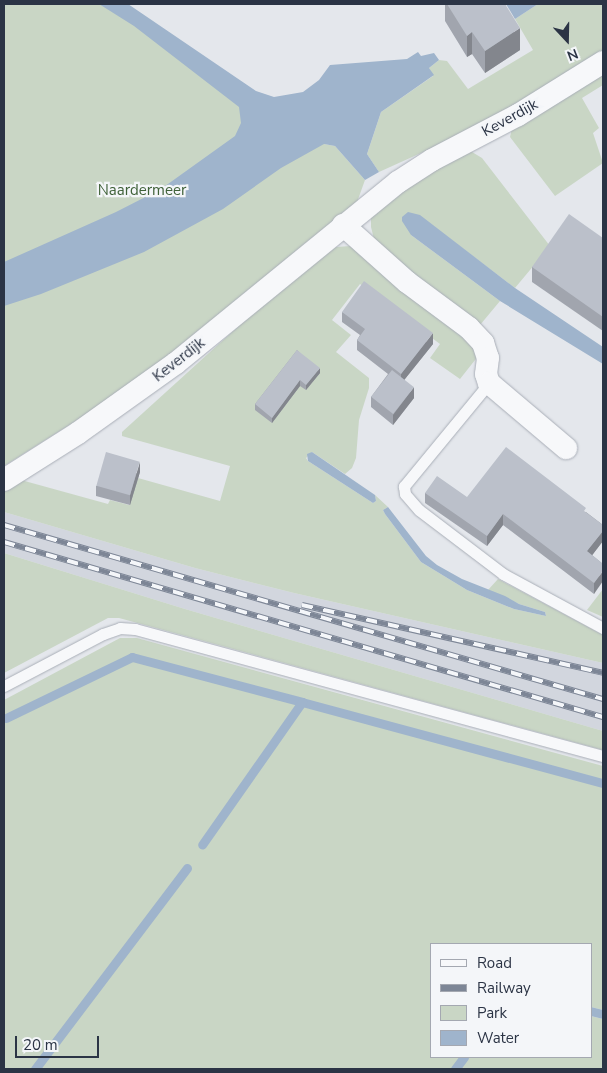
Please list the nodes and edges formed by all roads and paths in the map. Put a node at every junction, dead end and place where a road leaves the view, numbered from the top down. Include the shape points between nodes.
1 (603, 62) edge
2 (343, 225) junction
3 (489, 383) junction
4 (566, 448) dead end
5 (4, 480) edge
6 (603, 628) edge
7 (4, 686) edge
8 (603, 756) edge

1 - 2 street, Keverdijk via 518,115 432,160
2 - 3 street via 407,282 470,328 483,343 488,358 486,374
2 - 5 street, Keverdijk via 176,363 78,433
3 - 4 street
3 - 6 lane via 404,486 405,494 419,510 503,574
7 - 8 lane via 103,634 120,628 135,629

